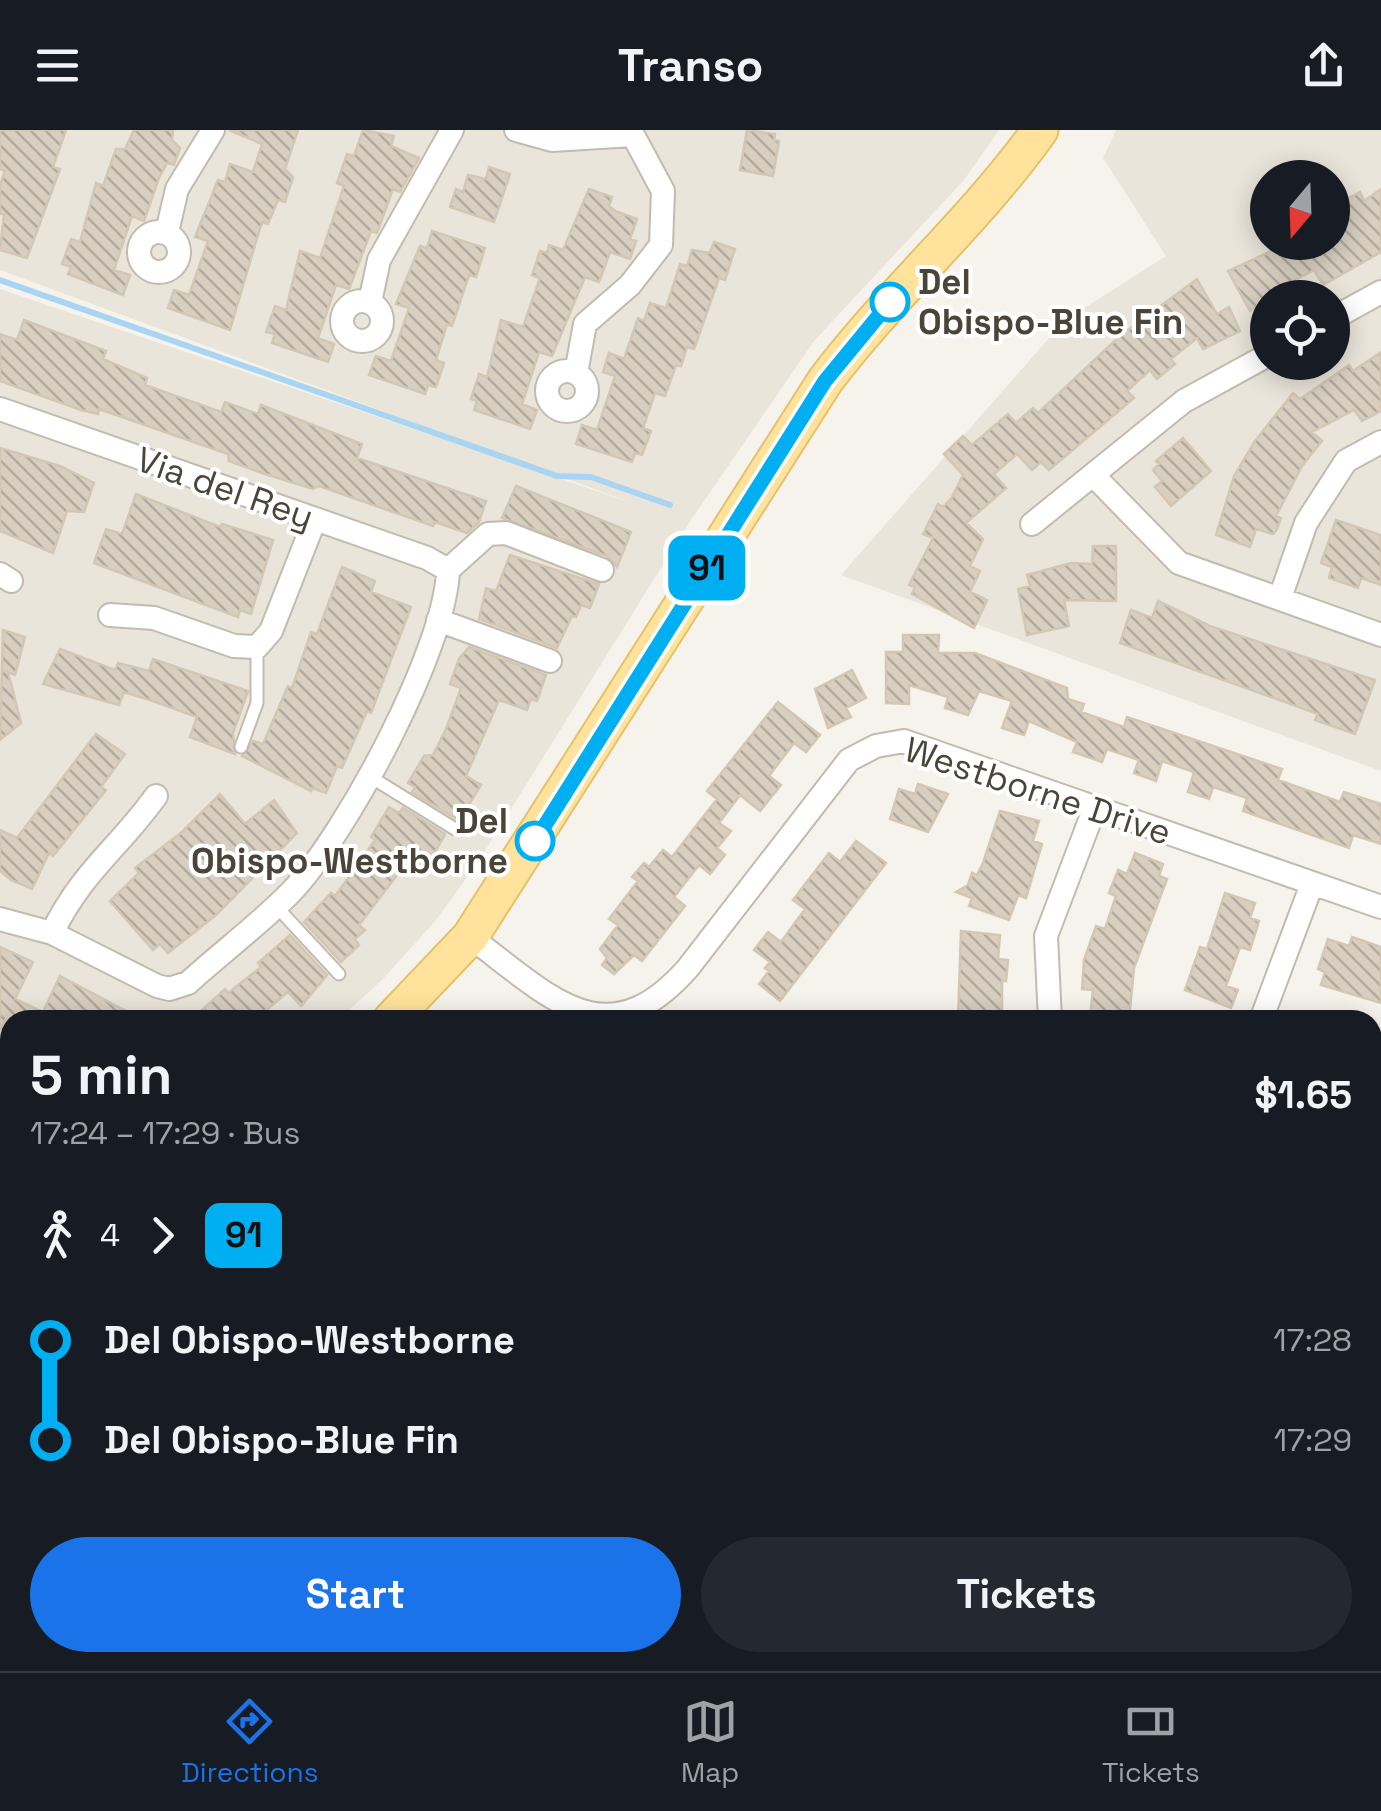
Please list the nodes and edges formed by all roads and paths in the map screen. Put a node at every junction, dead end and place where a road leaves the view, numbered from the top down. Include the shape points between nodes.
1 (213, 130) edge
2 (452, 130) edge
3 (516, 130) edge
4 (1040, 130) edge
5 (636, 132) edge
6 (166, 232) dead end
7 (1381, 292) edge
8 (370, 302) dead end
9 (1350, 309) edge
10 (1250, 365) edge
11 (576, 373) dead end
12 (0, 409) edge
13 (1381, 442) edge
14 (1094, 476) junction
15 (316, 520) junction
16 (1032, 524) dead end
17 (448, 570) junction
18 (602, 570) dead end
19 (1280, 598) junction
20 (110, 615) dead end
21 (438, 620) junction
22 (1381, 635) edge
23 (258, 647) junction
24 (550, 661) dead end
25 (241, 747) dead end
26 (369, 776) junction
27 (156, 796) dead end
28 (1095, 807) junction
29 (455, 829) dead end
30 (1312, 884) junction
31 (276, 905) junction
32 (1381, 907) edge
33 (0, 919) edge
34 (52, 933) junction
35 (470, 938) junction
36 (338, 974) dead end
37 (401, 1010) edge
38 (582, 1010) edge
39 (640, 1010) edge
40 (1050, 1010) edge
41 (1266, 1010) edge

1 - 6 street via 177,189
2 - 8 street via 378,260
3 - 5 street via 552,140
4 - 35 main road via 825,381
5 - 11 street via 662,190 660,245 630,285 585,324
7 - 9 street
10 - 14 street via 1184,401
12 - 15 street, Via del Rey
13 - 19 street via 1346,461 1306,523
14 - 16 street
14 - 19 street via 1179,562
15 - 17 street, Via del Rey
15 - 23 street via 271,631
17 - 18 street via 488,534 506,533
17 - 21 street via 448,596
19 - 22 street
20 - 23 street via 154,618 234,646
21 - 24 street
21 - 26 street via 395,730
23 - 25 lane via 257,703
26 - 29 lane
26 - 31 street via 344,821
27 - 34 street via 93,865
28 - 30 street, Westborne Drive
28 - 39 street, Westborne Drive via 904,741 876,746 849,760 660,1000
28 - 40 street via 1046,936
30 - 32 street, Westborne Drive
30 - 41 street
31 - 34 street via 188,983 169,989
31 - 36 lane
33 - 34 street
35 - 37 main road
35 - 38 street, Westborne Drive via 556,1001

